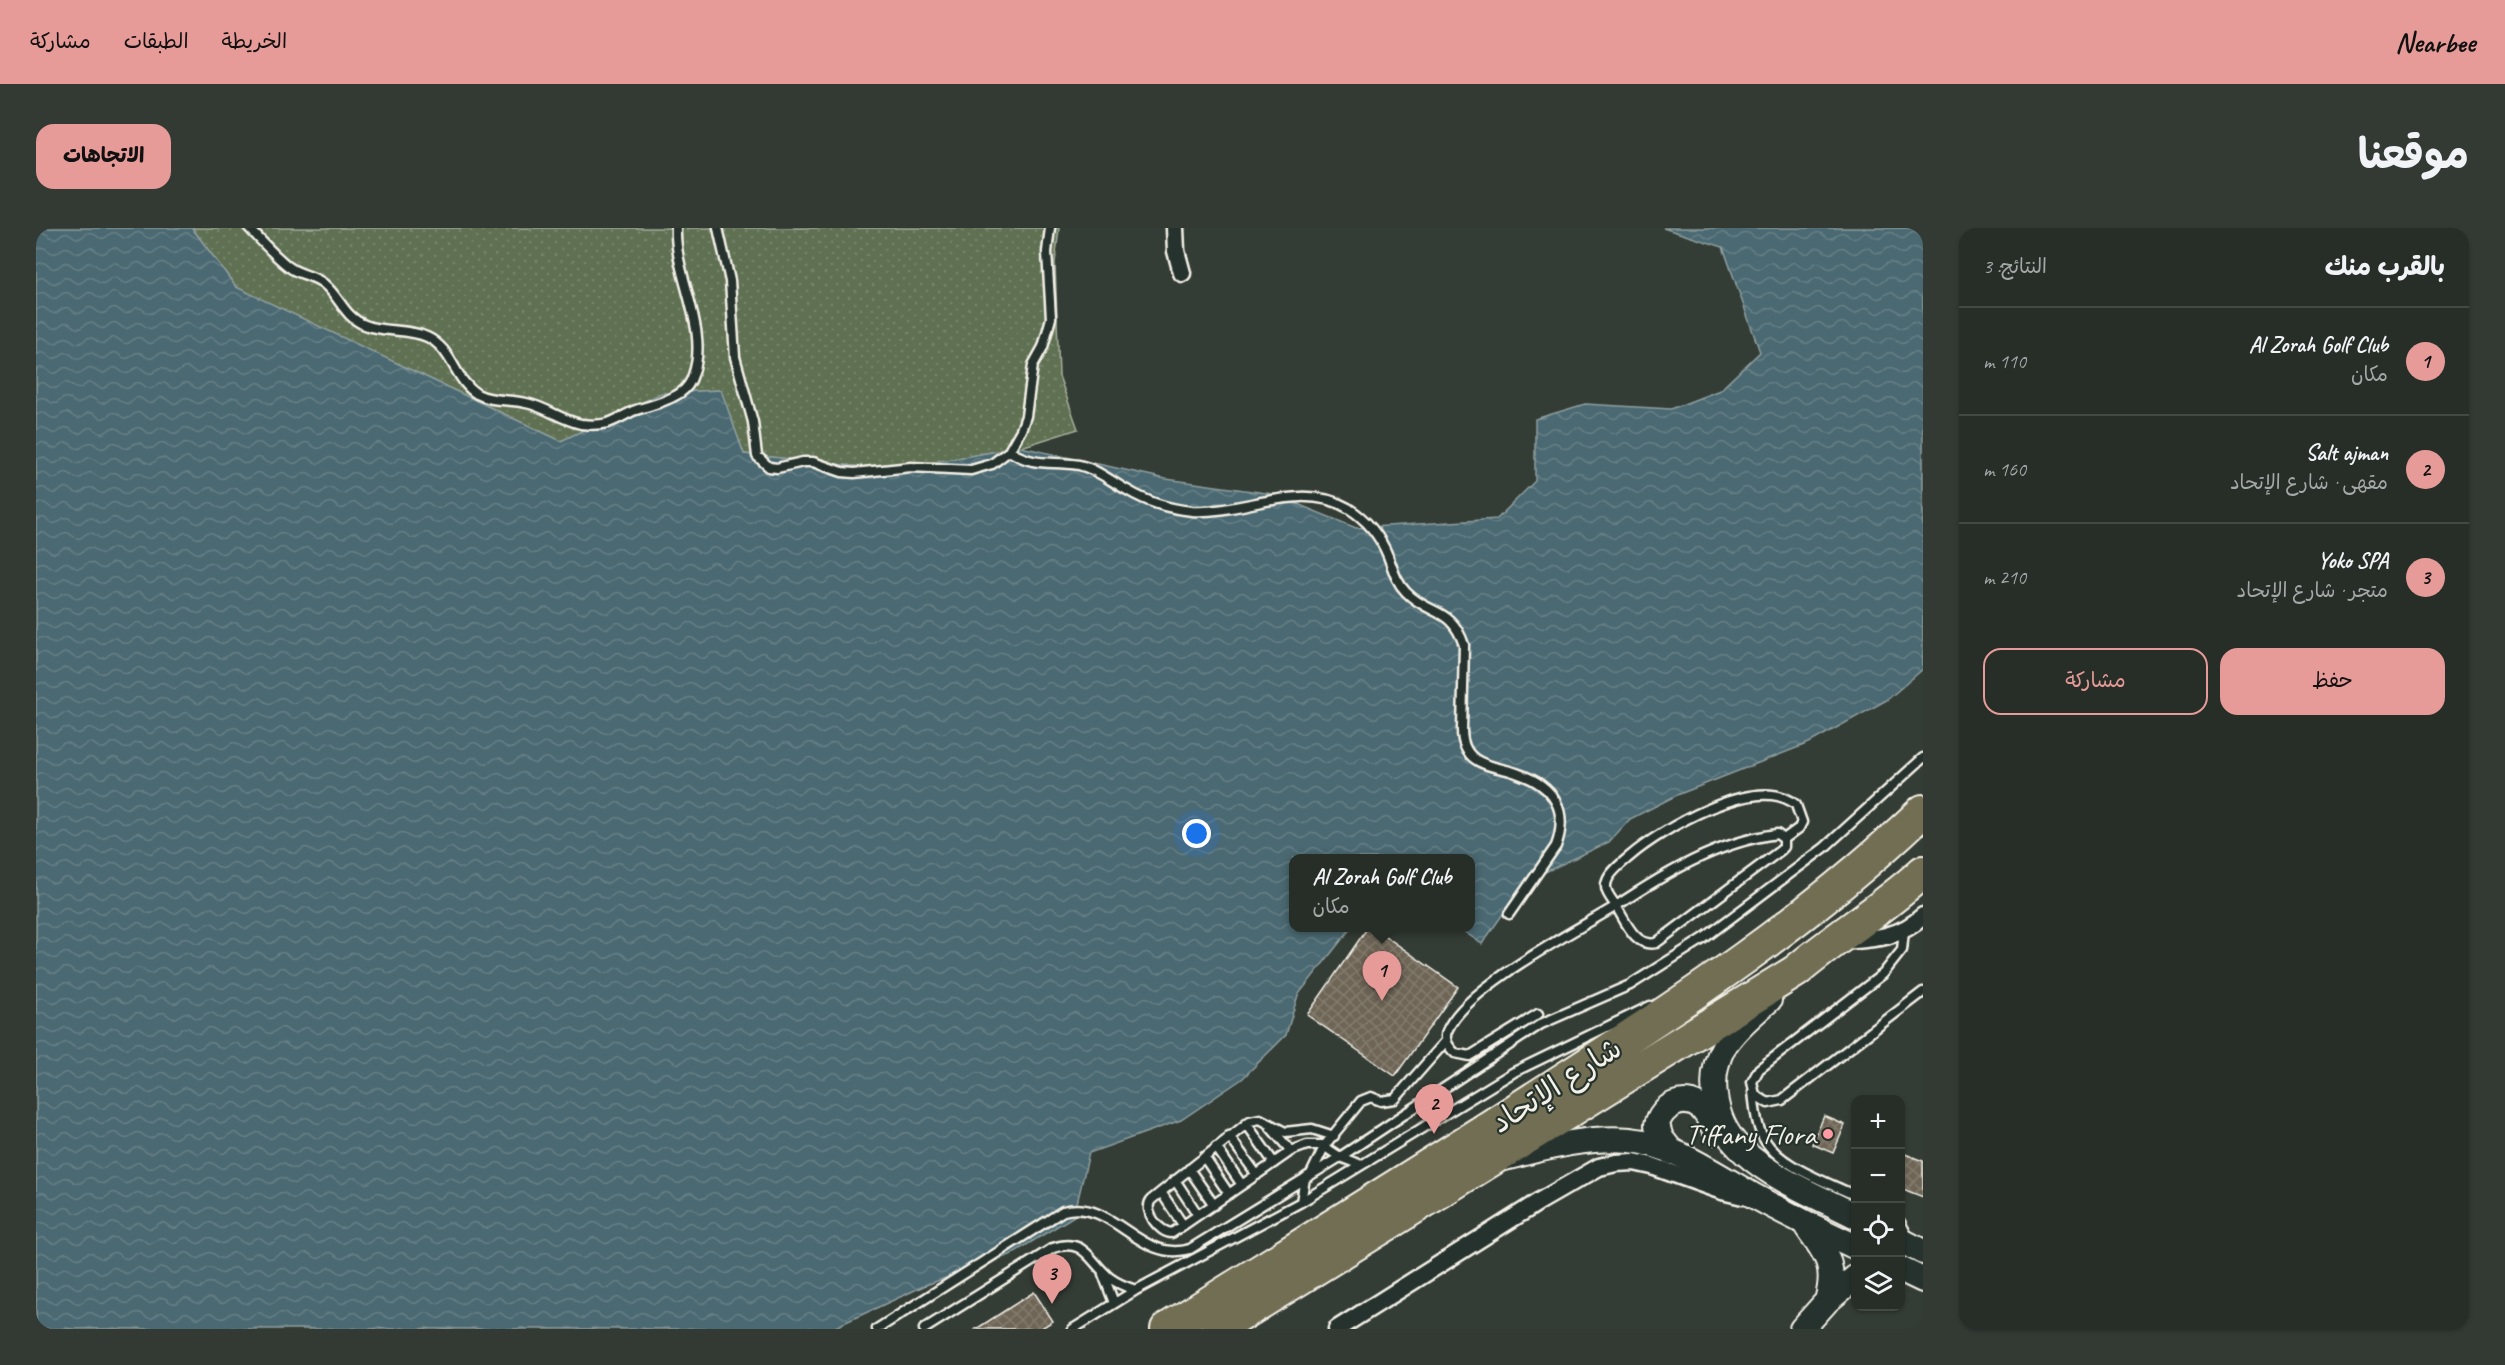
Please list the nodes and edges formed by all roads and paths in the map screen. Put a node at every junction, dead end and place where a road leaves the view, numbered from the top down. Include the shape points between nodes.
1 (249, 228) edge
2 (676, 228) edge
3 (717, 228) edge
4 (1050, 228) edge
5 (1175, 228) edge
6 (1182, 273) dead end
7 (1009, 451) junction
8 (1923, 758) edge
9 (1923, 811) edge
10 (1784, 839) junction
11 (1923, 872) edge
12 (1616, 906) junction
13 (1509, 914) dead end
14 (1917, 924) edge
15 (1831, 941) junction
16 (1730, 970) junction
17 (1796, 971) junction
18 (1923, 992) edge
19 (1670, 997) dead end
20 (1660, 1001) dead end
21 (1538, 1014) dead end
22 (1446, 1041) junction
23 (1752, 1089) junction
24 (1265, 1121) junction
25 (1246, 1123) junction
26 (1334, 1136) junction
27 (1229, 1137) junction
28 (1736, 1145) junction
29 (1325, 1146) junction
30 (1216, 1148) junction
31 (1291, 1151) junction
32 (1672, 1152) junction
33 (1204, 1157) junction
34 (1340, 1157) junction
35 (1274, 1163) junction
36 (1485, 1163) junction
37 (1361, 1165) junction
38 (1189, 1169) junction
39 (1257, 1175) junction
40 (1305, 1178) junction
41 (1175, 1180) junction
42 (1242, 1185) junction
43 (1161, 1192) junction
44 (1229, 1194) junction
45 (1851, 1194) edge
46 (1756, 1197) junction
47 (1301, 1202) junction
48 (1214, 1204) junction
49 (1851, 1213) edge
50 (1198, 1215) junction
51 (1803, 1222) junction
52 (1183, 1226) junction
53 (1905, 1230) edge
54 (1851, 1245) edge
55 (1915, 1247) edge
56 (1099, 1266) junction
57 (1851, 1281) edge
58 (1136, 1290) junction
59 (1827, 1300) junction
60 (1114, 1304) junction
61 (877, 1329) edge
62 (924, 1329) edge
63 (1073, 1329) edge
64 (1167, 1329) edge
65 (1218, 1329) edge
66 (1337, 1329) edge
67 (1802, 1329) edge

1 - 2 lane via 283,263 323,283 354,319 378,329 429,337 444,349 468,387 479,394 533,404 571,421 597,424 672,398 693,376 696,335 677,254
3 - 7 lane via 730,281 736,365 753,422 757,456 762,462 777,468 813,462 854,473 911,467 972,470 992,464
4 - 7 lane via 1047,252 1051,318 1033,365 1026,416
5 - 6 street
7 - 13 lane via 1029,461 1092,470 1138,496 1171,508 1223,510 1310,496 1342,505 1368,524 1383,544 1405,592 1440,612 1460,632 1464,645 1462,741 1466,751 1482,764 1519,774 1543,786 1559,807 1562,820 1556,846
8 - 34 lane via 1824,848 1703,939 1630,985 1541,1024
9 - 16 highway, شارع الإتحاد via 1841,885
10 - 12 lane via 1777,834 1754,838 1702,855
10 - 12 lane via 1781,850 1656,943 1640,941
10 - 12 lane via 1802,822 1796,805 1789,799 1771,795 1717,806 1667,829 1624,862 1606,883
11 - 15 highway, شارع الإتحاد via 1895,898
12 - 22 lane via 1485,988 1446,1030
14 - 15 street via 1880,938
14 - 23 lane via 1889,969 1758,1069
15 - 17 highway, شارع الإتحاد
16 - 19 lane
16 - 64 highway, شارع الإتحاد via 1425,1169
17 - 28 street via 1776,995 1738,1027 1719,1057 1715,1101
17 - 36 highway, شارع الإتحاد
18 - 23 lane via 1782,1100 1761,1100
20 - 37 lane via 1514,1072
21 - 22 lane via 1470,1056 1455,1053
22 - 26 lane via 1395,1099 1365,1098
23 - 45 lane via 1760,1133 1775,1154
24 - 25 lane via 1255,1119
24 - 26 lane via 1285,1132 1312,1129
24 - 31 lane
25 - 27 lane
25 - 35 lane
26 - 29 lane
27 - 30 lane
27 - 39 lane
28 - 32 street via 1715,1131 1703,1110 1682,1102 1670,1106 1658,1120 1658,1132
28 - 49 street via 1756,1162
29 - 31 lane via 1307,1145
29 - 34 lane
29 - 40 lane
30 - 33 lane
30 - 42 lane
31 - 35 lane
32 - 36 street via 1642,1142 1611,1139 1570,1143
32 - 46 street
33 - 38 lane
33 - 44 lane
34 - 37 lane
34 - 40 lane
35 - 39 lane
36 - 65 highway, شارع الإتحاد
37 - 47 lane
38 - 41 lane
38 - 48 lane
39 - 42 lane
40 - 47 lane
40 - 61 lane via 1199,1245 1181,1252 1152,1248 1096,1212 1080,1208 1063,1211
41 - 43 lane
41 - 50 lane
42 - 44 lane
43 - 52 lane
43 - 52 lane via 1149,1202 1148,1212 1165,1232 1172,1233
44 - 48 lane
46 - 51 street
46 - 66 street via 1722,1191 1634,1162 1599,1167
47 - 58 lane
48 - 50 lane
50 - 52 lane
51 - 54 street
51 - 59 street via 1825,1251 1831,1267 1832,1284
53 - 55 lane
56 - 58 lane via 1110,1278
56 - 60 lane
56 - 62 lane via 1076,1245 1064,1244
57 - 59 street
58 - 60 lane
59 - 67 street
60 - 63 lane

